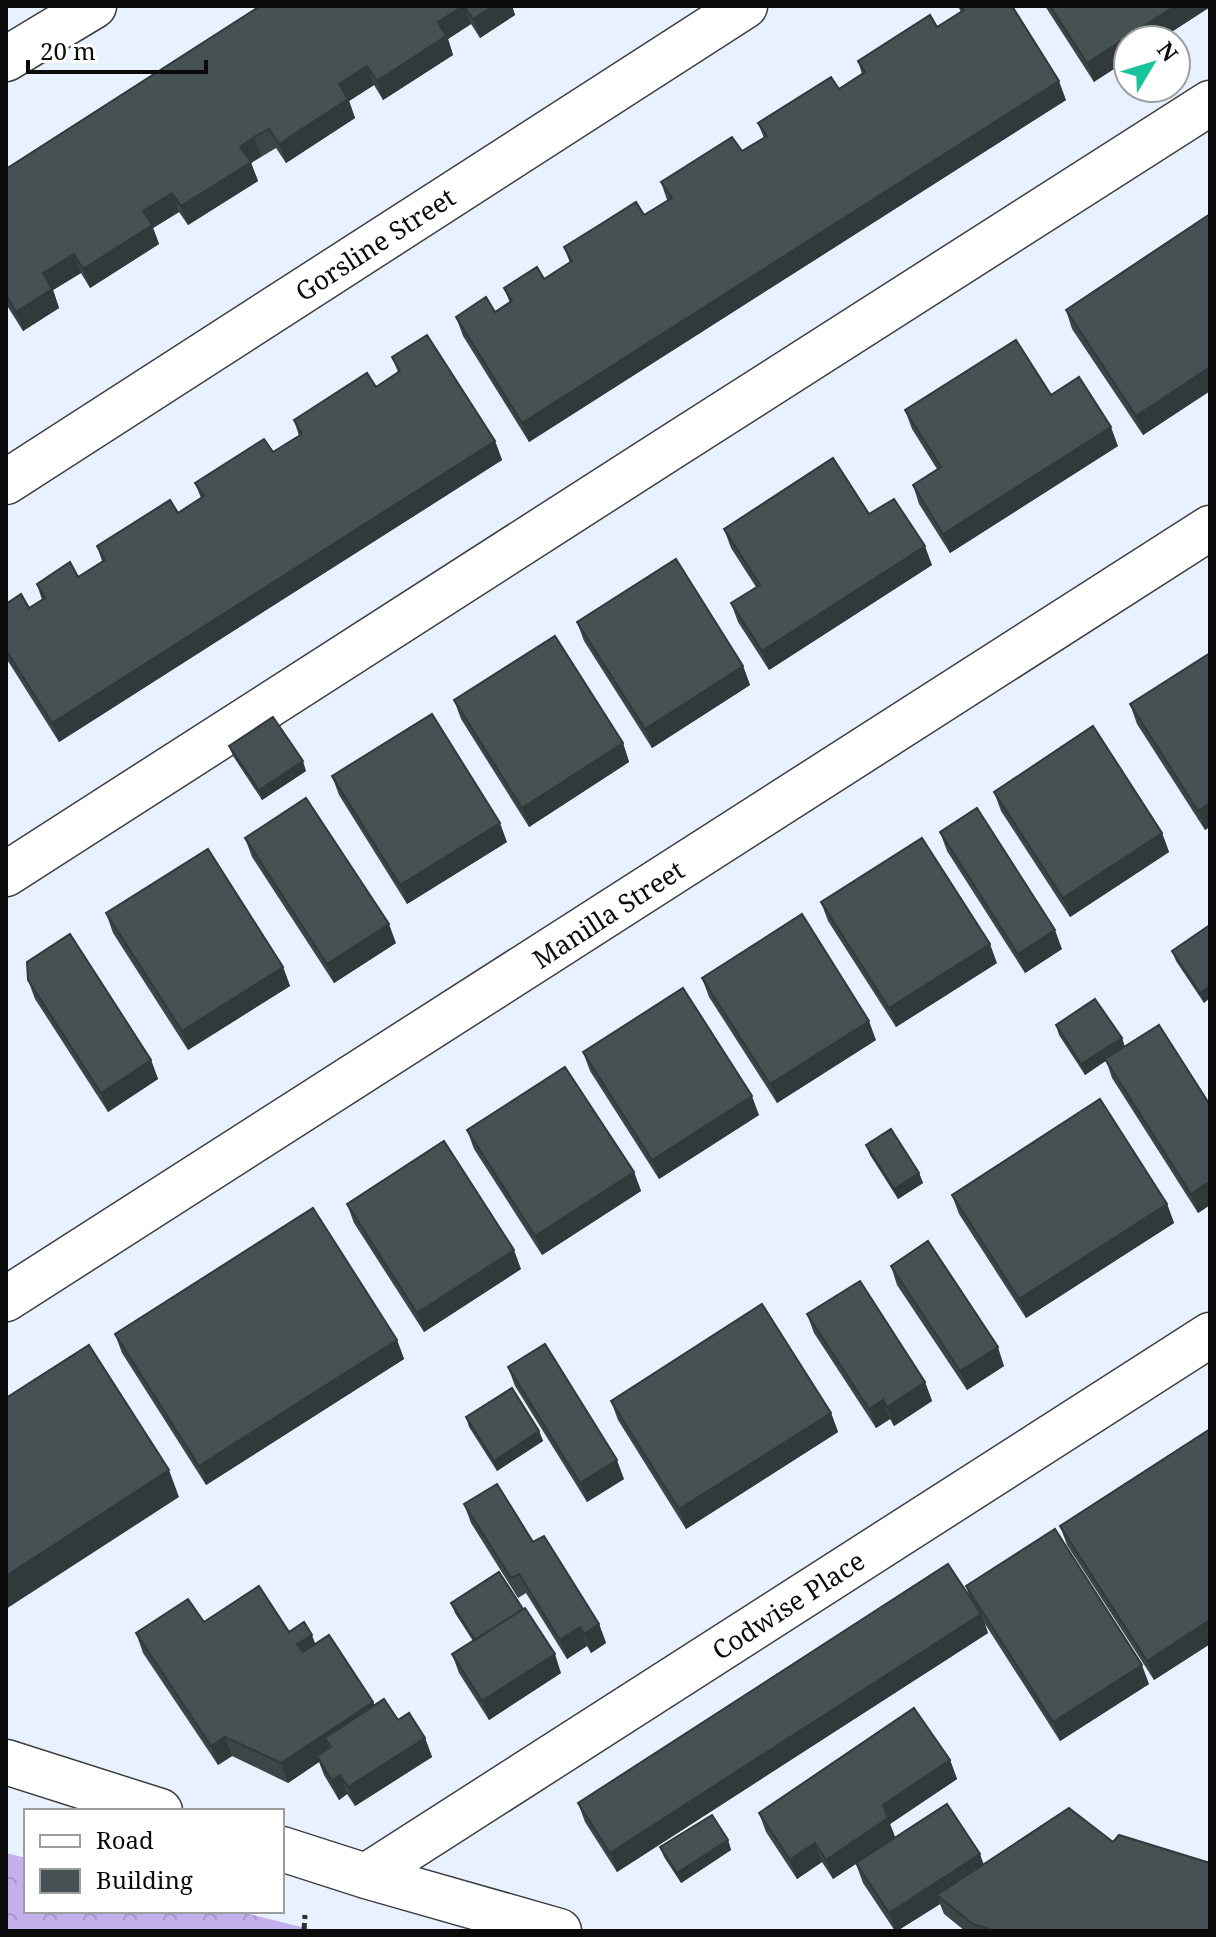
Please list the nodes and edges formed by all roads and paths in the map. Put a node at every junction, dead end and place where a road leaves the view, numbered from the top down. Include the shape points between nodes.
1 (94, 6) edge
2 (745, 6) edge
3 (6, 59) edge
4 (1210, 103) edge
5 (6, 482) edge
6 (1210, 528) edge
7 (6, 874) edge
8 (6, 1299) edge
9 (1210, 1335) edge
10 (6, 1762) edge
11 (154, 1809) edge
12 (284, 1850) edge
13 (366, 1876) junction
14 (305, 1915) dead end
15 (304, 1931) edge
16 (559, 1931) edge

1 - 3 street
2 - 5 street, Gorsline Street
4 - 7 street
6 - 8 street, Manilla Street
9 - 13 street, Codwise Place
10 - 11 street
12 - 13 street
13 - 16 street
14 - 15 path

